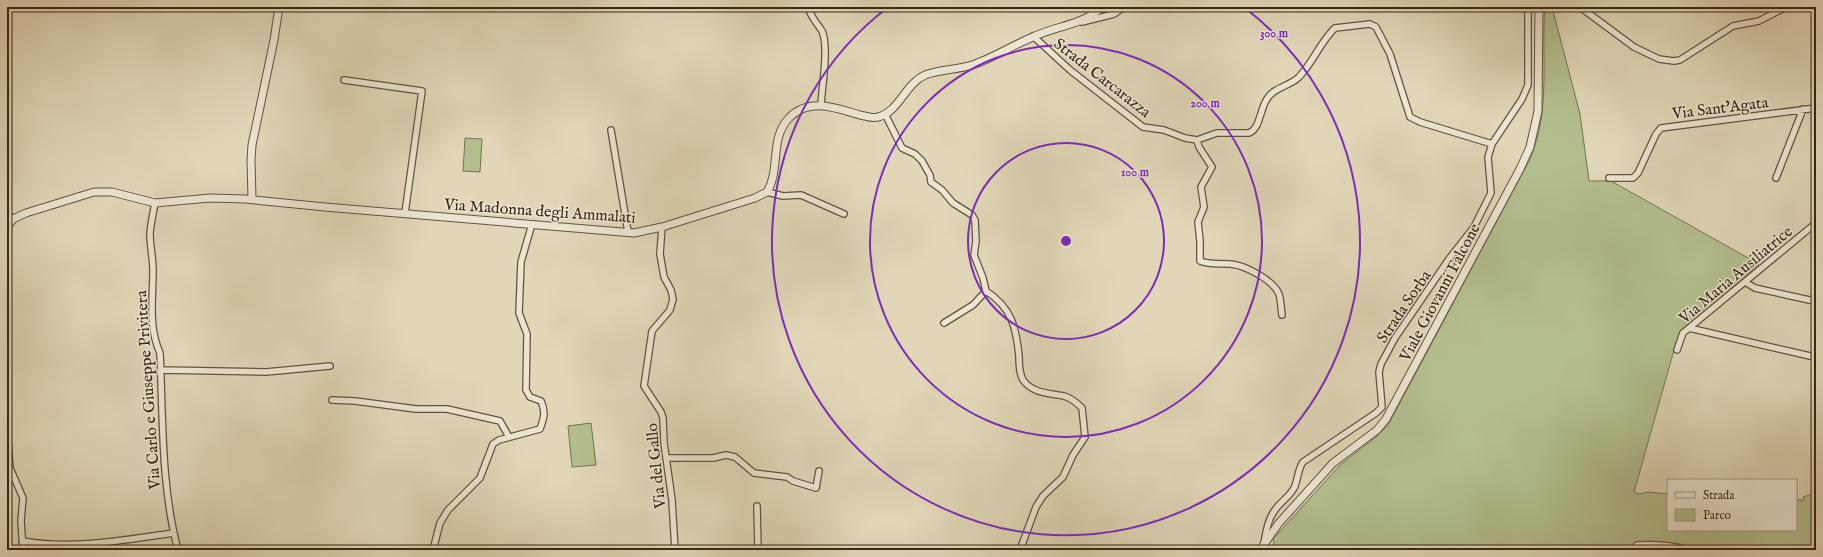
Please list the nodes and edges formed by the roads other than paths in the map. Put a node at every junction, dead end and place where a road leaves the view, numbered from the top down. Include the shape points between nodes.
1 (279, 7) edge
2 (808, 7) edge
3 (1102, 7) edge
4 (1124, 7) edge
5 (1528, 7) edge
6 (1539, 7) edge
7 (1580, 7) edge
8 (1786, 7) edge
9 (1073, 23) junction
10 (1033, 36) junction
11 (344, 80) dead end
12 (821, 105) junction
13 (1816, 108) edge
14 (1803, 109) junction
15 (885, 114) junction
16 (611, 130) dead end
17 (1197, 140) junction
18 (1492, 144) junction
19 (1609, 178) dead end
20 (1776, 178) dead end
21 (767, 192) junction
22 (252, 199) junction
23 (155, 203) junction
24 (7, 213) edge
25 (405, 213) junction
26 (844, 214) dead end
27 (13, 219) junction
28 (1816, 223) edge
29 (532, 224) junction
30 (662, 226) junction
31 (7, 227) edge
32 (628, 232) junction
33 (1745, 282) junction
34 (986, 291) junction
35 (1816, 300) edge
36 (1282, 315) dead end
37 (944, 323) dead end
38 (1689, 328) junction
39 (1677, 350) dead end
40 (1810, 356) dead end
41 (330, 366) dead end
42 (161, 370) junction
43 (332, 400) dead end
44 (7, 429) edge
45 (509, 437) junction
46 (667, 458) junction
47 (8, 468) edge
48 (818, 471) dead end
49 (757, 506) dead end
50 (174, 533) junction
51 (22, 540) junction
52 (1264, 542) junction
53 (23, 550) edge
54 (178, 550) edge
55 (433, 550) edge
56 (675, 550) edge
57 (758, 550) edge
58 (1020, 550) edge
59 (1260, 550) edge
60 (1632, 550) edge
61 (1689, 550) edge

1 - 22 street via 252,145
2 - 12 street via 824,39
3 - 9 street via 1090,16
4 - 9 street via 1114,14
5 - 18 street, Strada Sorba via 1528,85 1522,99
6 - 52 street, Viale Giovanni Falcone via 1538,111 1530,148 1520,169 1386,419 1377,430 1333,463
7 - 8 street via 1634,47 1659,59 1674,61 1680,60 1733,26 1759,21
9 - 10 street
10 - 15 street via 975,64 923,76 916,80
10 - 17 street, Strada Carcarazza via 1070,70 1143,127
11 - 25 street via 422,91
12 - 15 street via 873,118
12 - 21 street via 796,112 783,126 776,145 775,172
13 - 14 street, Via Sant'Agata
14 - 19 street, Via Sant'Agata via 1661,128 1633,178
14 - 20 street
15 - 34 street via 902,148 915,154 926,167 931,182 975,220 974,255
16 - 32 street
17 - 18 street via 1217,133 1253,132 1268,97 1302,73 1335,28 1370,24 1376,27 1390,54 1410,117
17 - 36 street via 1212,167 1201,187 1204,207 1198,222 1200,261 1208,264 1244,266 1256,272 1279,293
18 - 52 street, Strada Sorba via 1488,157 1490,193 1474,227 1395,338 1381,364 1379,372 1382,407 1302,462 1298,469 1296,485 1274,510 1269,520
21 - 26 street via 783,196 801,195
21 - 30 street, Via Madonna degli Ammalati via 755,198
22 - 23 street, Via Madonna degli Ammalati via 210,198
22 - 25 street, Via Madonna degli Ammalati
23 - 27 street, Via Madonna degli Ammalati via 112,192 99,192
23 - 42 street, Via Carlo e Giuseppe Privitera via 150,234 153,270 151,297 154,340 160,353
24 - 27 street
25 - 29 street, Via Madonna degli Ammalati
27 - 31 street
28 - 33 street, Via Maria Ausiliatrice
29 - 32 street, Via Madonna degli Ammalati
29 - 45 street via 521,262 519,313 527,334 526,390 530,397 541,401 545,409 540,429
30 - 32 street, Via Madonna degli Ammalati via 640,232
30 - 46 street, Via del Gallo via 661,262 673,299 670,310 652,331 644,386 661,412
33 - 35 street via 1754,288 1814,302
33 - 38 street, Via Maria Ausiliatrice
34 - 37 street via 974,305
34 - 58 street via 1004,306 1013,322 1023,379 1029,386 1041,392 1073,400 1082,408 1084,417 1085,437 1073,455 1064,477 1043,496 1036,507
38 - 39 street, Via Maria Ausiliatrice via 1683,333
38 - 40 street
41 - 42 street via 266,372
42 - 50 street, Via Carlo e Giuseppe Privitera via 166,474
43 - 45 street via 416,409 447,409 500,421
44 - 47 street
45 - 55 street via 493,444 480,478 448,510 440,523
46 - 48 street via 713,458 726,455 735,457 754,473 787,477 816,488
46 - 56 street, Via del Gallo
47 - 51 street via 23,498
49 - 57 street
50 - 51 street via 89,544 43,545
50 - 54 street, Via Carlo e Giuseppe Privitera
51 - 53 street
52 - 59 street, Viale Giovanni Falcone
60 - 61 street via 1637,545 1655,544

